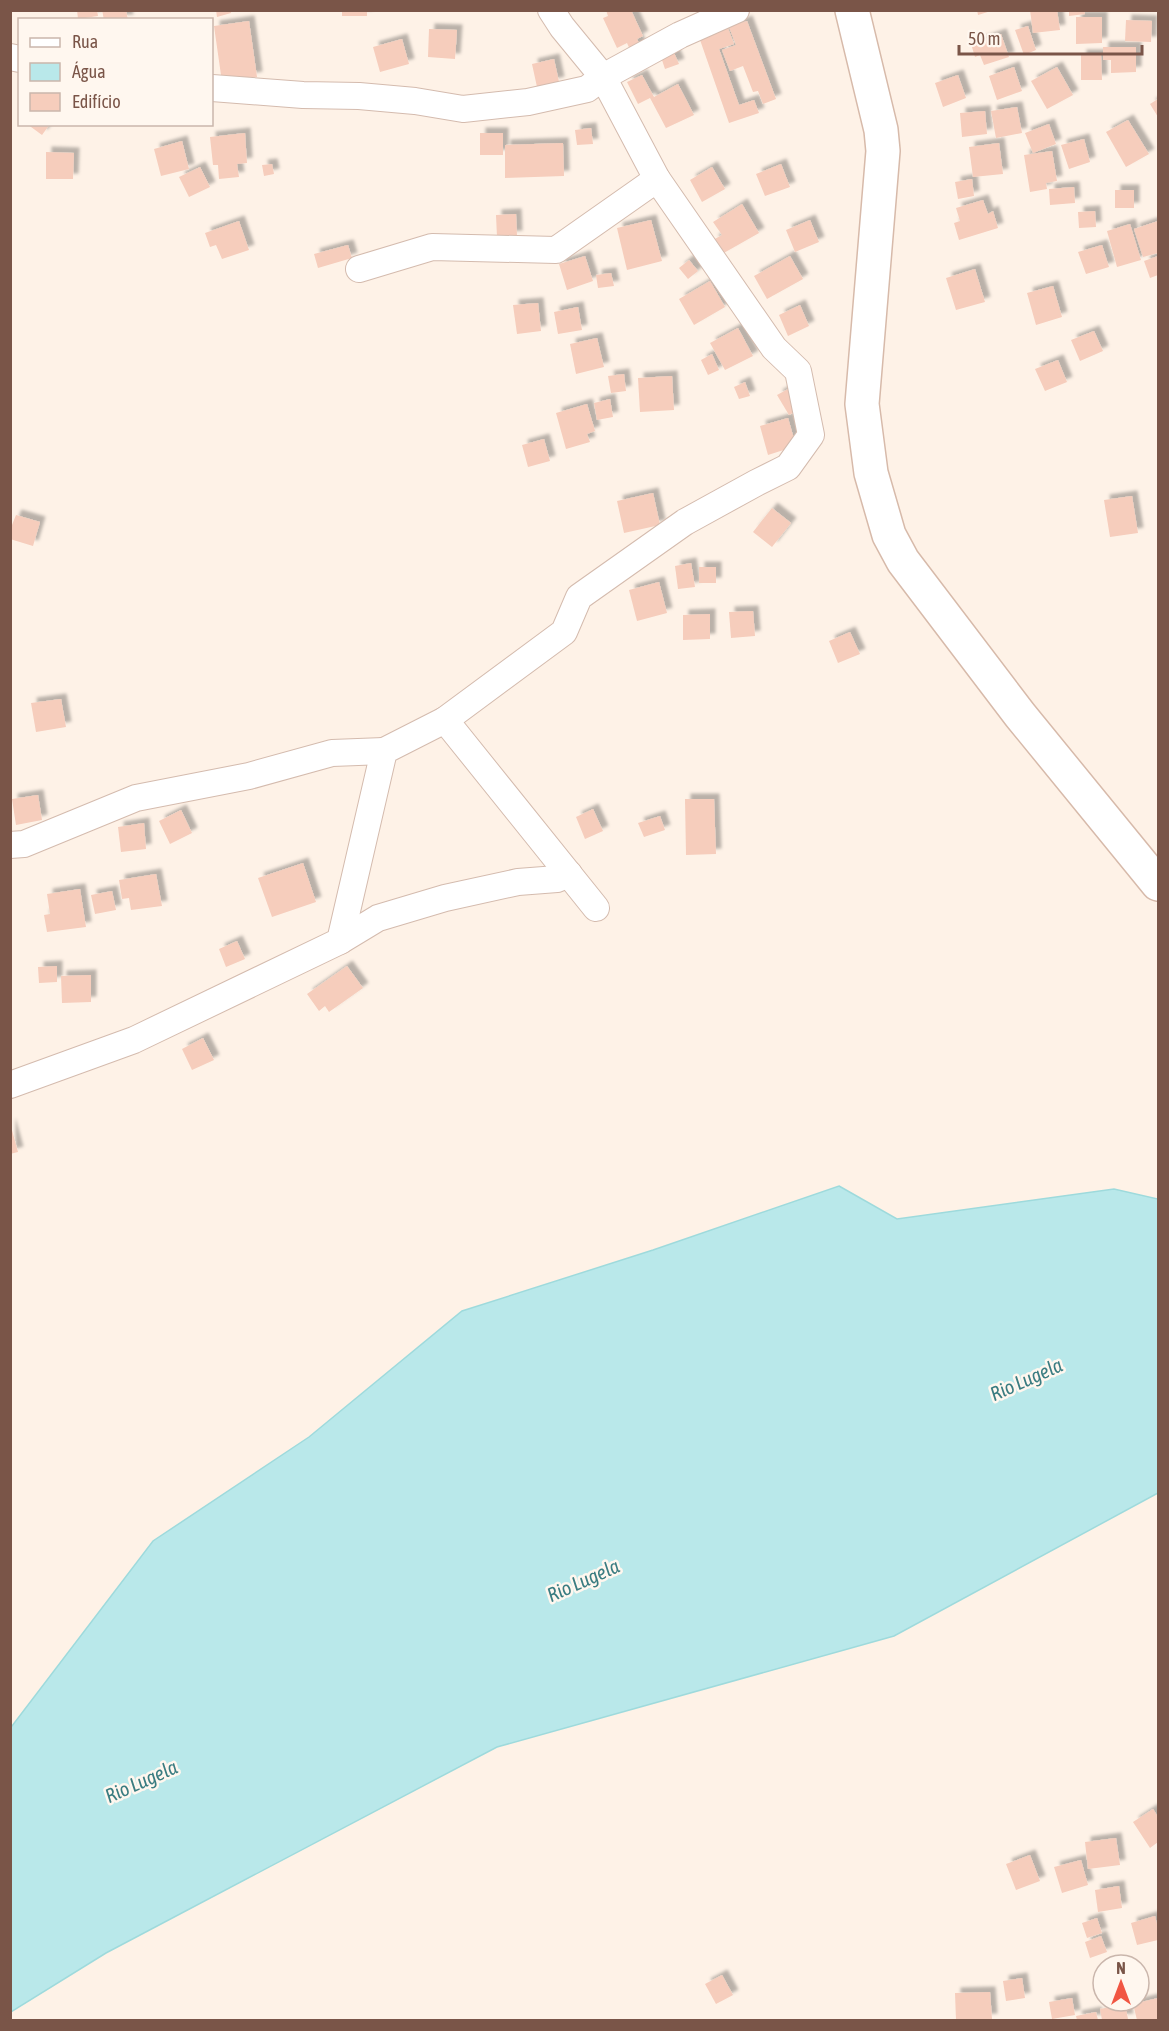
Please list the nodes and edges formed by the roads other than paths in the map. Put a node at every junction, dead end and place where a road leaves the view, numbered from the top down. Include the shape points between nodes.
1 (552, 10) edge
2 (736, 10) edge
3 (852, 10) edge
4 (603, 77) junction
5 (213, 88) edge
6 (657, 179) junction
7 (360, 269) dead end
8 (445, 720) junction
9 (384, 751) junction
10 (10, 845) edge
11 (569, 874) junction
12 (1158, 884) edge
13 (596, 908) dead end
14 (340, 941) junction
15 (10, 1085) edge

1 - 4 street
2 - 4 street
3 - 12 main road via 883,151 862,404 871,473 889,535 903,561 1020,715
4 - 5 street via 587,89 528,102 463,109 359,96
4 - 6 street
6 - 7 street via 556,250 432,247
6 - 8 street via 774,348 798,371 811,435 788,467 685,522 579,597 564,632
8 - 9 street
8 - 11 street
9 - 10 street via 332,753 249,776 136,798 24,844
9 - 14 street
11 - 13 street
11 - 14 street via 445,898 378,918
14 - 15 street via 134,1041

